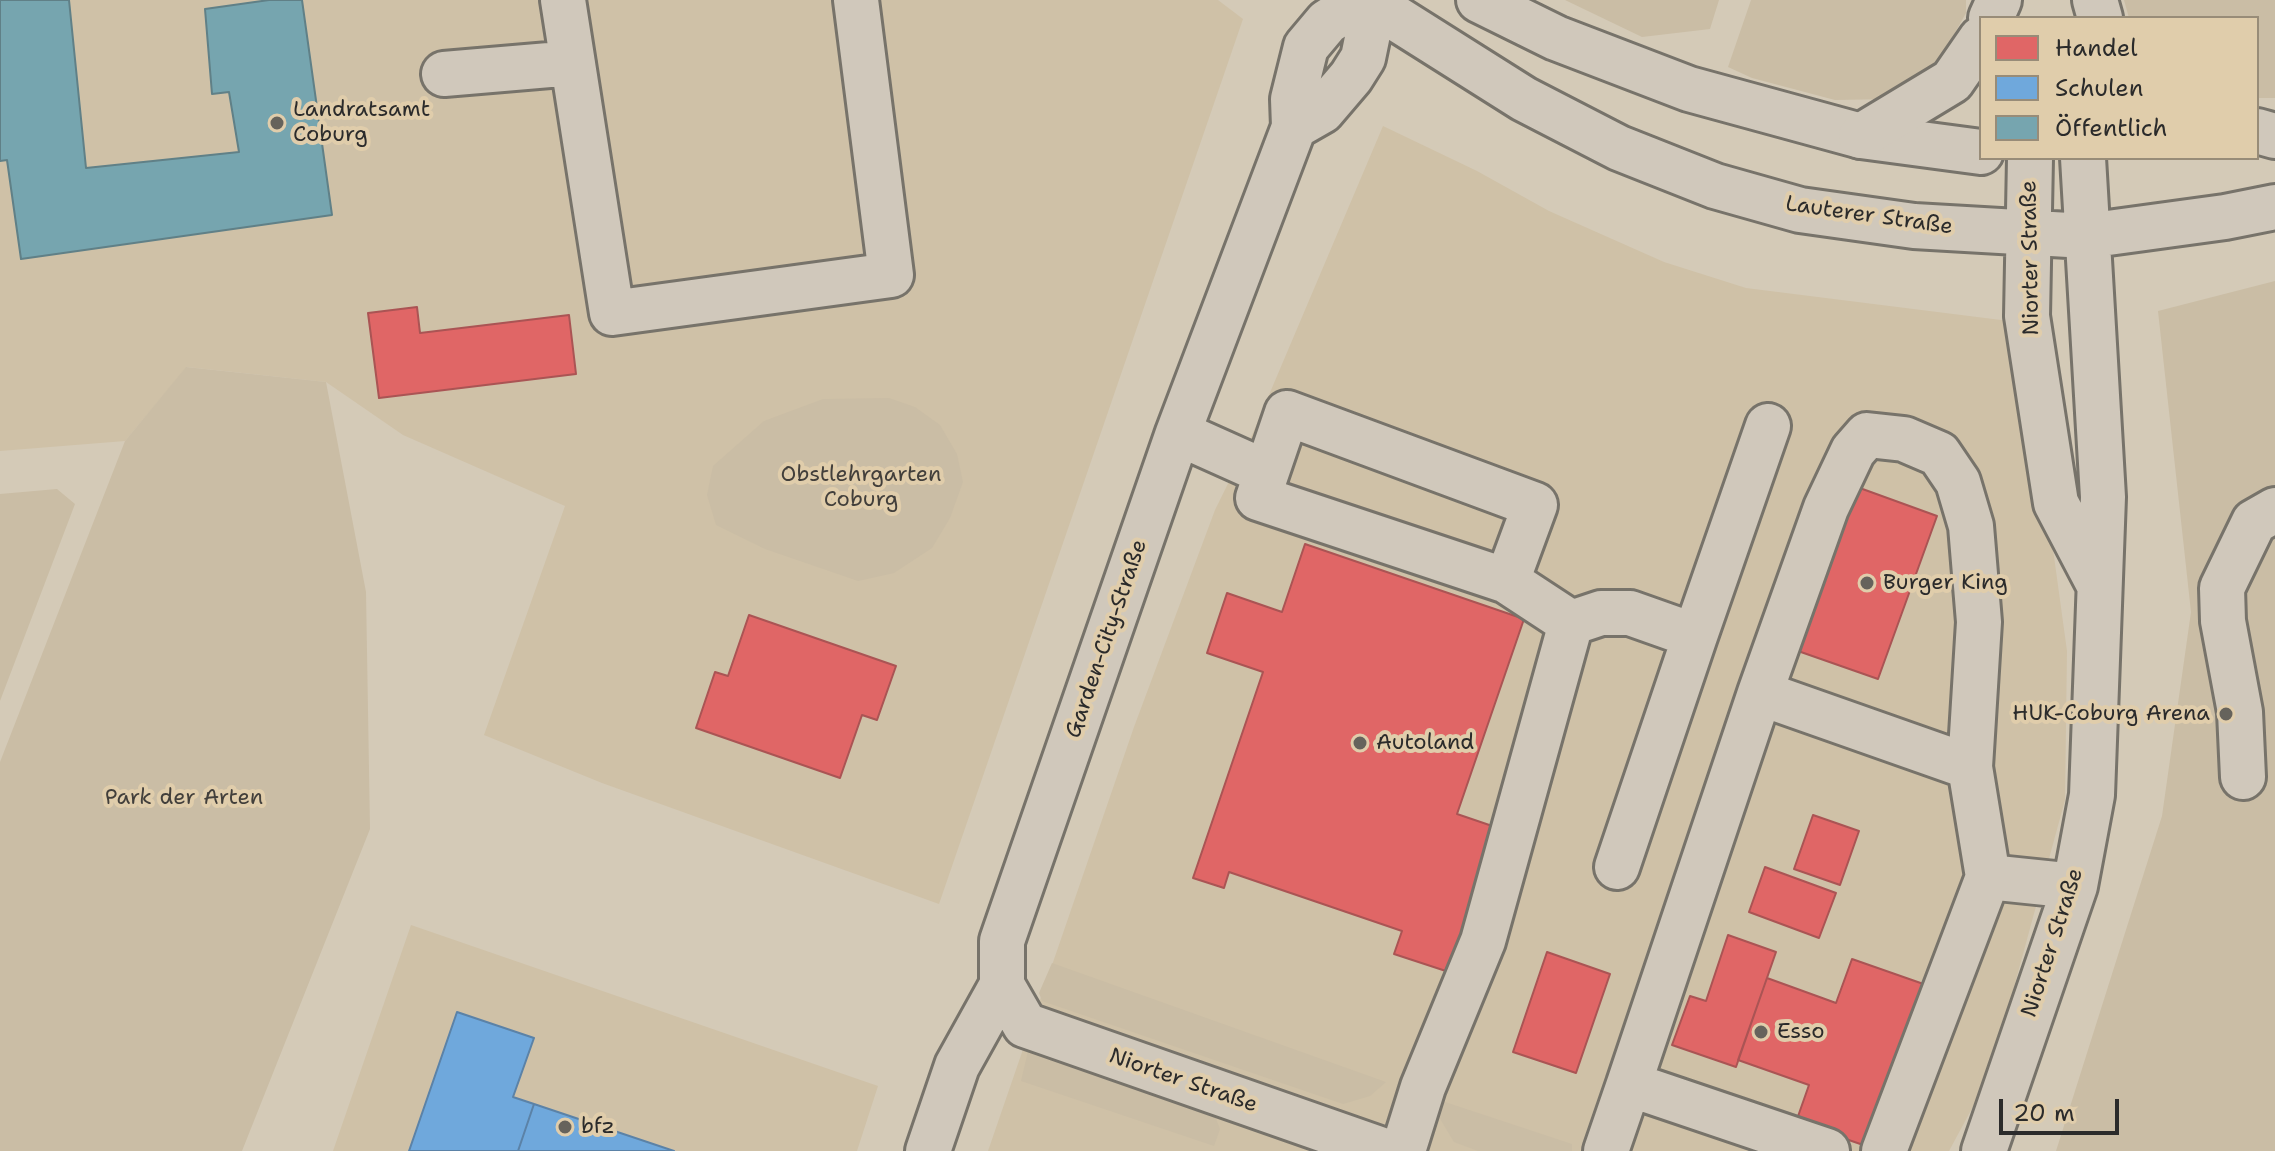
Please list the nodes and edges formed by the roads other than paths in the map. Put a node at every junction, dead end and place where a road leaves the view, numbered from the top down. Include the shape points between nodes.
1 (563, 0) edge
2 (856, 0) edge
3 (1479, 0) edge
4 (1372, 1) edge
5 (1979, 42) edge
6 (573, 63) junction
7 (444, 74) dead end
8 (1861, 136) junction
9 (1979, 152) edge
10 (2030, 160) edge
11 (2083, 160) edge
12 (2275, 207) edge
13 (2028, 232) junction
14 (2086, 236) junction
15 (1768, 426) dead end
16 (1178, 433) junction
17 (1265, 472) junction
18 (2275, 510) edge
19 (1507, 581) junction
20 (2099, 585) junction
21 (1571, 623) junction
22 (1695, 636) junction
23 (1760, 693) junction
24 (1970, 767) junction
25 (2243, 777) dead end
26 (1617, 867) dead end
27 (1988, 877) junction
28 (2075, 886) junction
29 (1002, 985) junction
30 (1629, 1084) junction
31 (928, 1151) edge
32 (1385, 1151) edge
33 (1403, 1151) edge
34 (1606, 1151) edge
35 (1827, 1151) edge
36 (1884, 1151) edge
37 (1984, 1151) edge

1 - 6 main road
2 - 6 main road via 891,275 612,313
3 - 8 main road via 1556,38 1689,89
4 - 13 main road, Lauterer Straße via 1524,99 1619,148 1715,186 1814,212 1914,226
4 - 16 main road, Garden-City-Straße via 1370,36 1357,68 1322,111 1294,127
5 - 8 main road via 1952,81
6 - 7 main road
8 - 9 main road
10 - 13 main road, Niorter Straße
11 - 14 main road, Niorter Straße
12 - 14 main road, Lauterer Straße
13 - 14 main road, Lauterer Straße
13 - 20 main road, Niorter Straße via 2027,316 2056,503
14 - 20 main road, Niorter Straße via 2103,497
15 - 22 main road
16 - 17 main road
16 - 29 main road, Garden-City-Straße via 1002,941
17 - 19 main road via 1258,498
17 - 19 main road via 1287,413 1535,505
18 - 25 main road via 2254,522 2222,588 2240,712
19 - 21 main road
20 - 28 main road, Niorter Straße via 2092,795
21 - 22 main road via 1601,613 1630,613
21 - 33 main road via 1483,941 1423,1087
22 - 26 main road
23 - 24 main road
23 - 24 main road via 1826,508 1853,451 1867,435 1904,439 1939,454 1958,482 1971,526 1979,622
23 - 30 main road
24 - 27 main road
27 - 28 main road
27 - 36 main road
28 - 37 main road, Niorter Straße
29 - 31 main road, Garden-City-Straße via 957,1066
29 - 32 main road, Niorter Straße via 1025,1025
30 - 34 main road
30 - 35 main road

